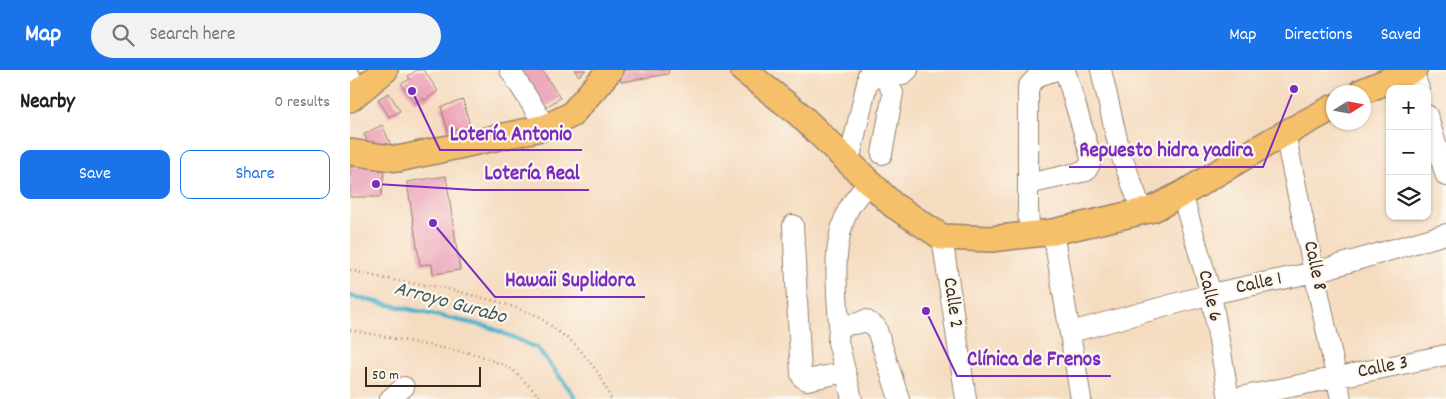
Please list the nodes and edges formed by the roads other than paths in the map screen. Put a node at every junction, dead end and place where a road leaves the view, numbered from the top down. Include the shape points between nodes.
1 (385, 70) edge
2 (510, 70) edge
3 (610, 70) edge
4 (743, 70) edge
5 (908, 70) edge
6 (1056, 70) edge
7 (1065, 70) edge
8 (1101, 70) edge
9 (1414, 70) edge
10 (875, 75) edge
11 (1418, 85) edge
12 (1371, 88) edge
13 (352, 90) edge
14 (1326, 111) edge
15 (546, 127) junction
16 (1431, 129) edge
17 (1285, 134) junction
18 (350, 152) edge
19 (882, 154) dead end
20 (849, 161) junction
21 (1446, 176) edge
22 (869, 182) junction
23 (1028, 184) junction
24 (1182, 194) junction
25 (1142, 211) junction
26 (793, 225) dead end
27 (1042, 233) junction
28 (1446, 234) edge
29 (942, 237) junction
30 (1315, 272) junction
31 (1211, 294) junction
32 (839, 326) junction
33 (1071, 332) junction
34 (1446, 355) edge
35 (844, 372) junction
36 (1336, 377) junction
37 (852, 399) edge
38 (899, 399) edge
39 (966, 399) edge
40 (1081, 399) edge
41 (1230, 399) edge
42 (1341, 399) edge

1 - 13 main road
2 - 15 street
3 - 15 main road via 571,115
4 - 20 main road via 799,114
5 - 10 street via 903,74
6 - 23 street via 1038,76 1028,87
7 - 23 street via 1091,157 1090,164 1086,171
8 - 25 street via 1120,152
9 - 11 street
9 - 12 main road
10 - 19 street via 893,93
10 - 20 street
14 - 17 main road
15 - 18 main road via 398,159
16 - 21 street
17 - 24 main road
17 - 30 street, Calle 8
20 - 22 main road
22 - 29 main road via 894,205
22 - 32 street via 849,208 840,234 836,258
23 - 27 street
24 - 25 main road
24 - 31 street, Calle 6
25 - 27 main road
26 - 35 street via 801,374 807,380
27 - 29 main road via 991,239
27 - 33 street
28 - 30 street, Calle 1
29 - 39 street, Calle 2
30 - 31 street, Calle 1
30 - 36 street, Calle 8
31 - 33 street, Calle 1
31 - 41 street, Calle 6
32 - 35 street via 838,342
32 - 38 street via 866,320 876,327
33 - 40 street
34 - 36 street, Calle 3
35 - 37 street
36 - 41 street, Calle 3
36 - 42 street, Calle 8

